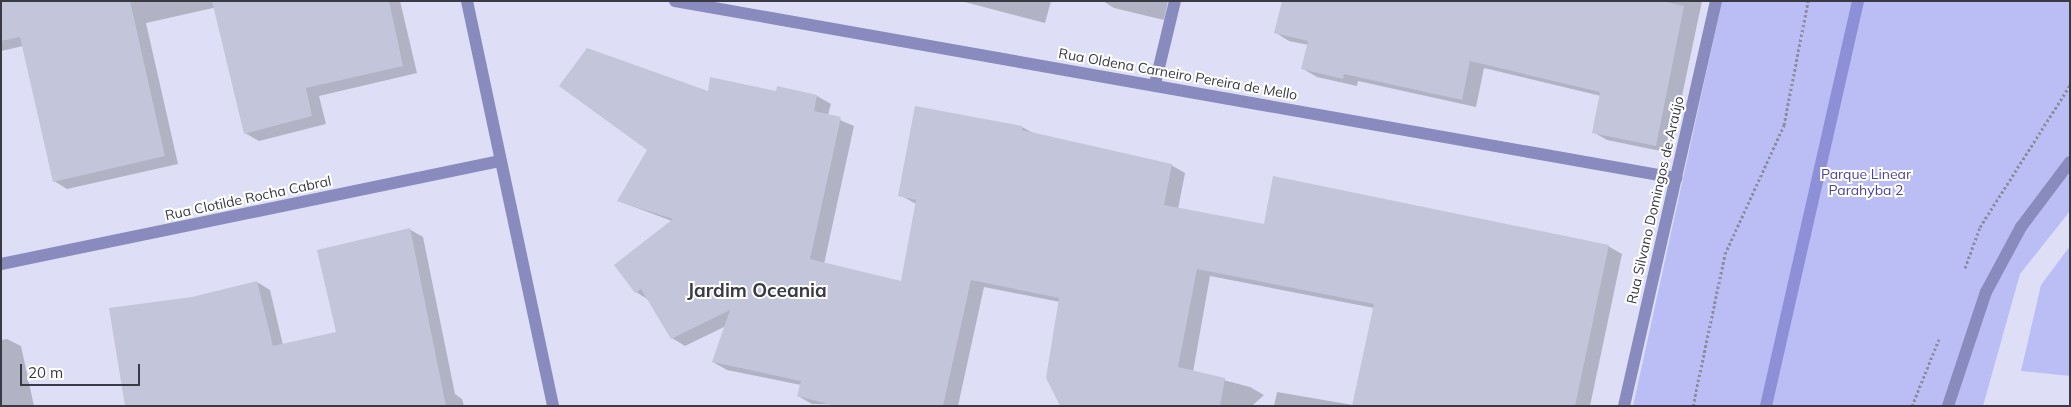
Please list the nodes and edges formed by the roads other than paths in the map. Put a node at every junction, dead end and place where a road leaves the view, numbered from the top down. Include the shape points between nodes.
1 (466, 1) edge
2 (675, 1) edge
3 (1175, 1) edge
4 (1716, 1) edge
5 (1155, 84) junction
6 (500, 161) junction
7 (2070, 162) edge
8 (1676, 178) junction
9 (1, 264) edge
10 (553, 406) edge
11 (1624, 406) edge
12 (1948, 406) edge

1 - 6 street
2 - 5 street, Rua Oldena Carneiro Pereira de Mello
3 - 5 street
4 - 8 street, Rua Silvano Domingos de Araújo
5 - 8 street, Rua Oldena Carneiro Pereira de Mello
6 - 9 street, Rua Clotilde Rocha Cabral
6 - 10 street
7 - 12 street via 2021,227 1986,292
8 - 11 street, Rua Silvano Domingos de Araújo

